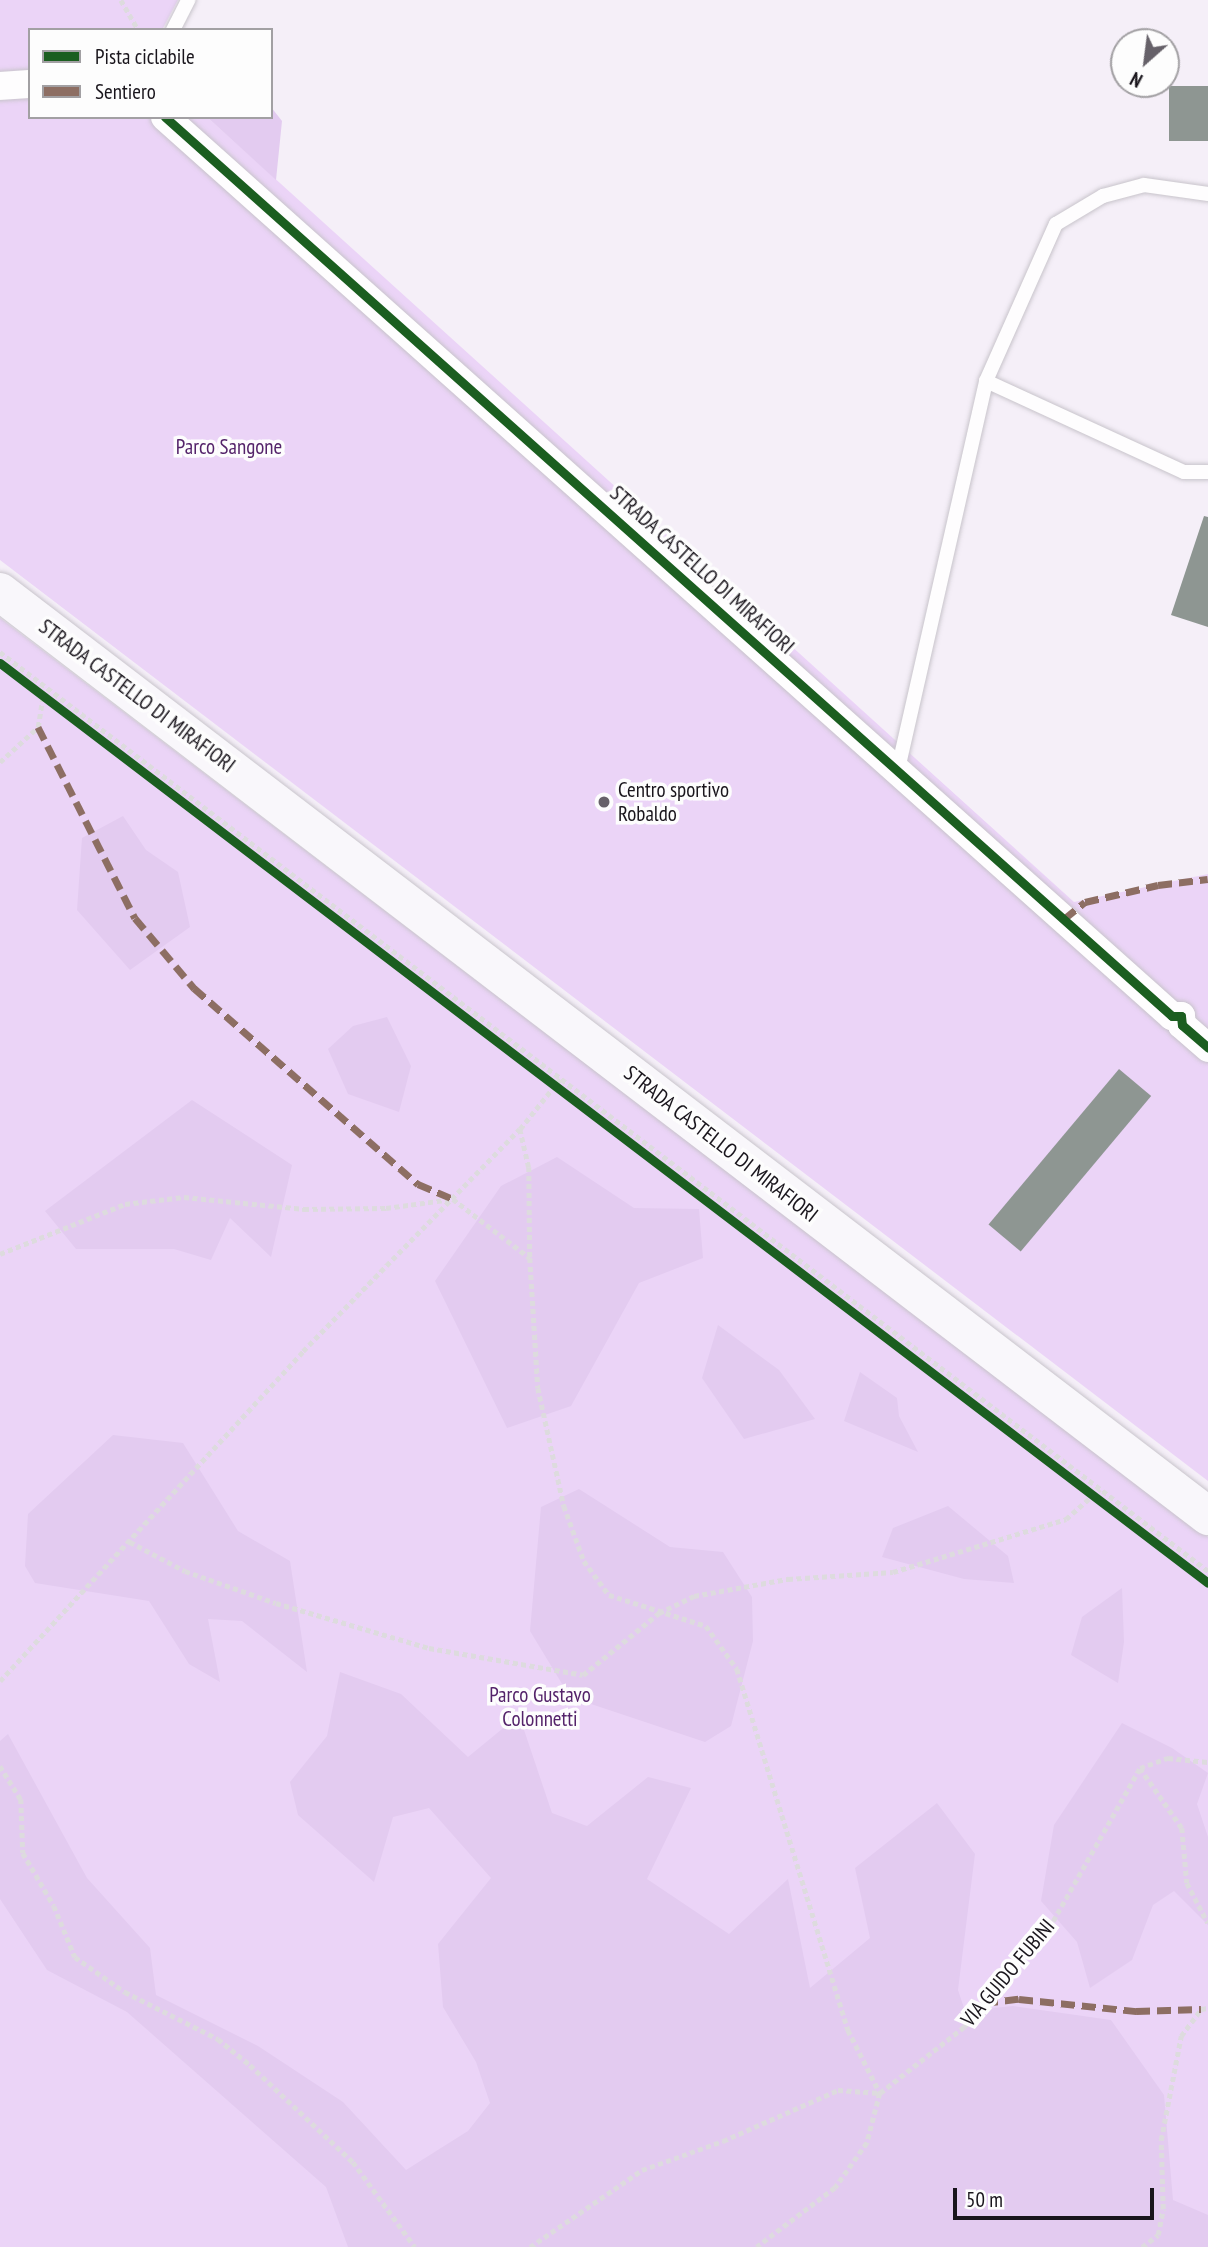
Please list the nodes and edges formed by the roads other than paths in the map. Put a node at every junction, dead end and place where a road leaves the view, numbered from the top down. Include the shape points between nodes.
1 (188, 0) edge
2 (174, 28) edge
3 (28, 85) edge
4 (0, 86) edge
5 (167, 119) edge
6 (1208, 194) edge
7 (986, 381) junction
8 (1208, 472) edge
9 (0, 592) edge
10 (898, 769) junction
11 (1208, 1048) edge
12 (1208, 1516) edge

1 - 2 lane
3 - 4 street
5 - 10 street, STRADA CASTELLO DI MIRAFIORI
6 - 7 lane via 1144,185 1103,196 1056,224
7 - 8 lane via 1184,472
7 - 10 lane
9 - 12 street, STRADA CASTELLO DI MIRAFIORI
10 - 11 street, STRADA CASTELLO DI MIRAFIORI

